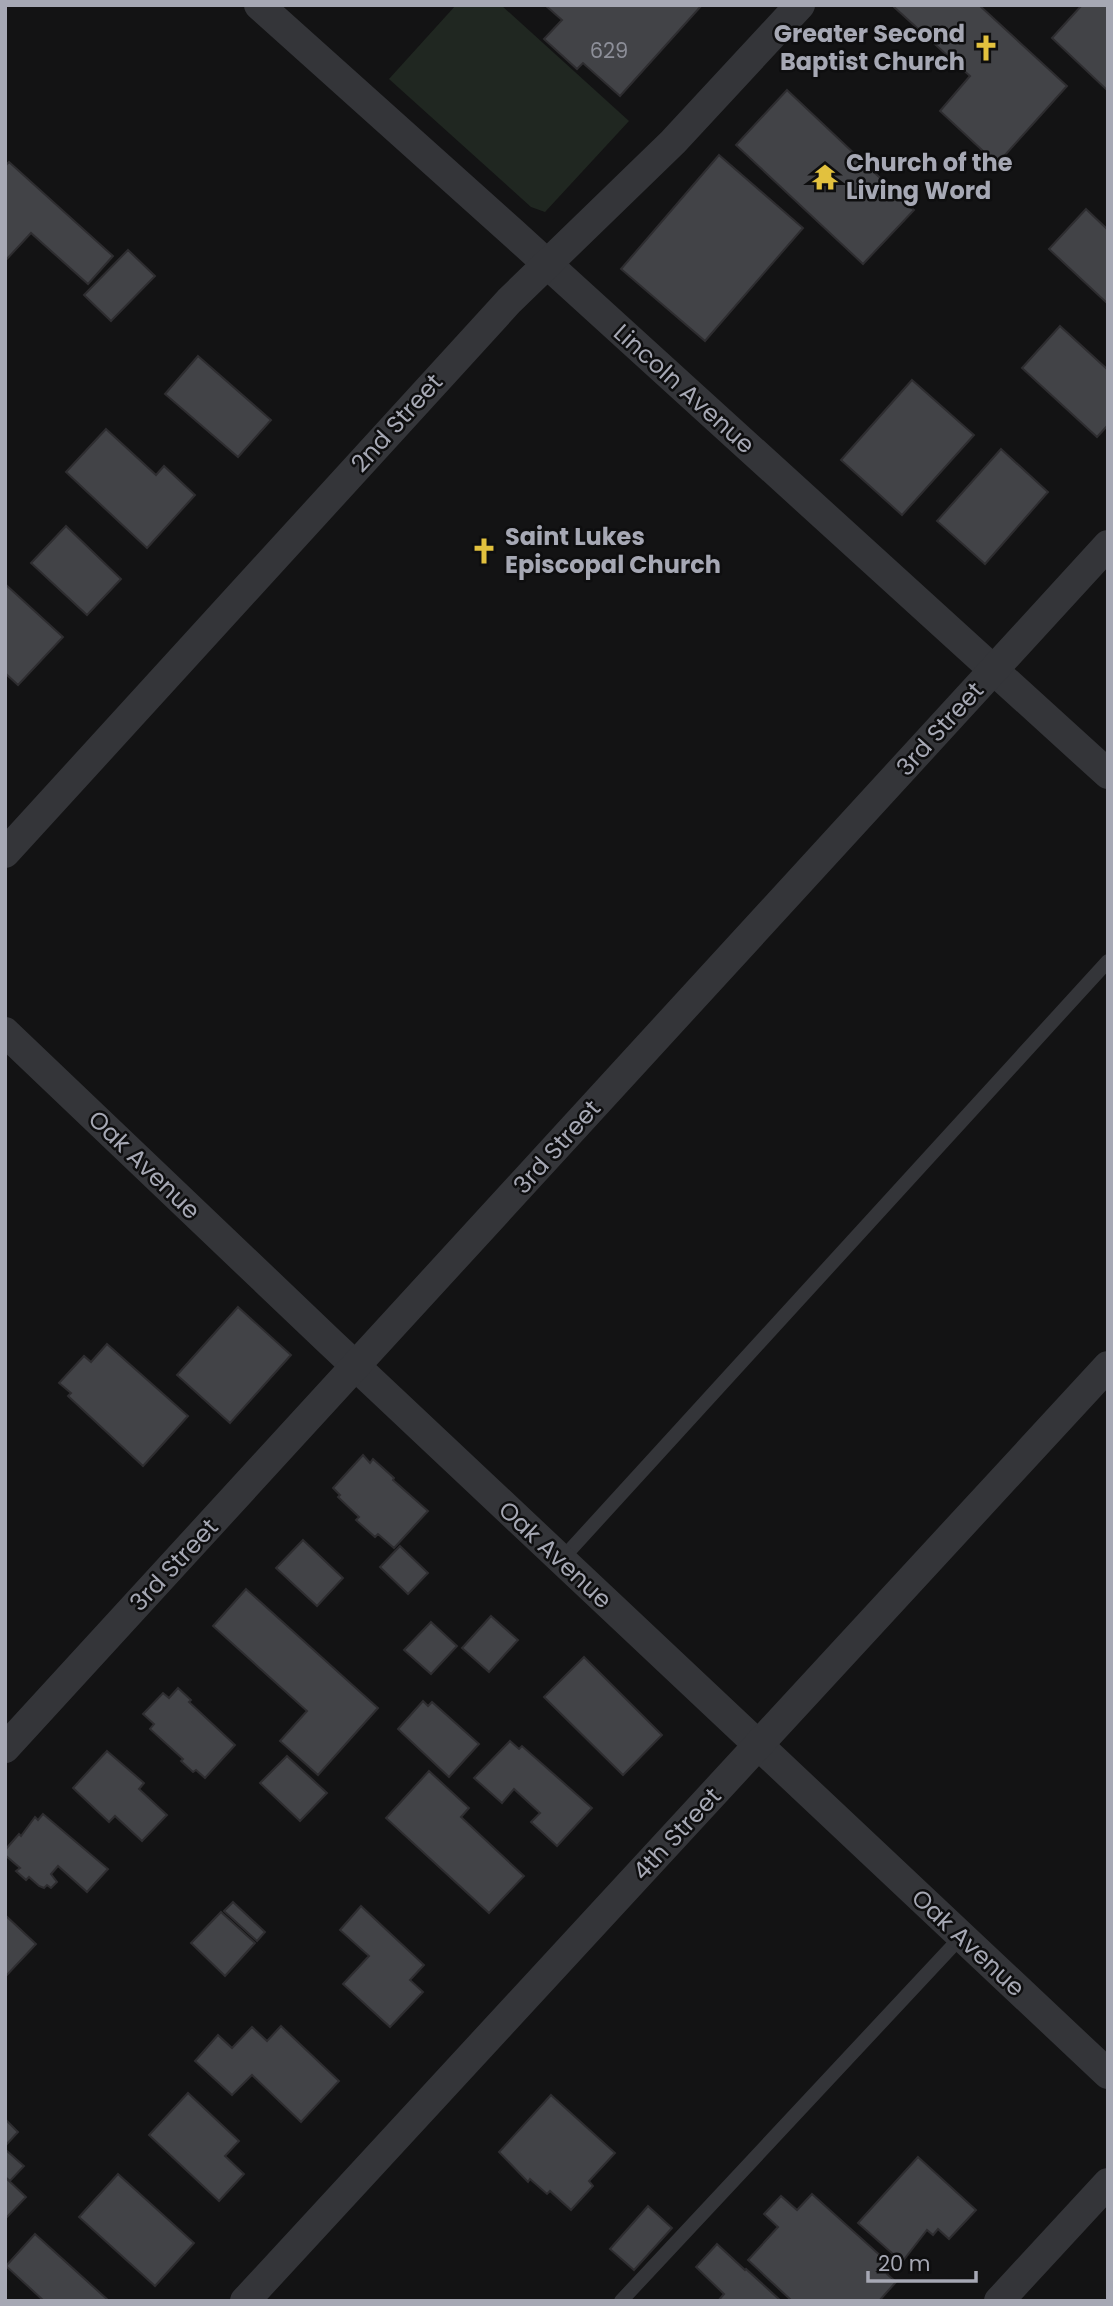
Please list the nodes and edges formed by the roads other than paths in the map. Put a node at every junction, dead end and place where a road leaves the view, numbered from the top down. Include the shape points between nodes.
1 (259, 5) edge
2 (800, 5) edge
3 (546, 264) junction
4 (1108, 545) edge
5 (993, 670) junction
6 (1108, 774) edge
7 (5, 853) edge
8 (1108, 961) edge
9 (5, 1032) edge
10 (356, 1366) junction
11 (1108, 1366) edge
12 (561, 1560) junction
13 (758, 1746) junction
14 (5, 1748) edge
15 (961, 1937) junction
16 (1108, 2074) edge
17 (1108, 2183) edge
18 (245, 2301) edge
19 (621, 2301) edge
20 (999, 2301) edge

1 - 3 street, Lincoln Avenue
2 - 3 street, 2nd Street via 673,142
3 - 5 street, Lincoln Avenue
3 - 7 street, 2nd Street
4 - 5 street, 3rd Street
5 - 6 street, Lincoln Avenue
5 - 10 street, 3rd Street
8 - 12 lane
9 - 10 street, Oak Avenue
10 - 12 street, Oak Avenue
10 - 14 street, 3rd Street
11 - 13 street, 4th Street
12 - 13 street, Oak Avenue
13 - 15 street, Oak Avenue
13 - 18 street, 4th Street
15 - 16 street, Oak Avenue
15 - 19 lane
17 - 20 street

